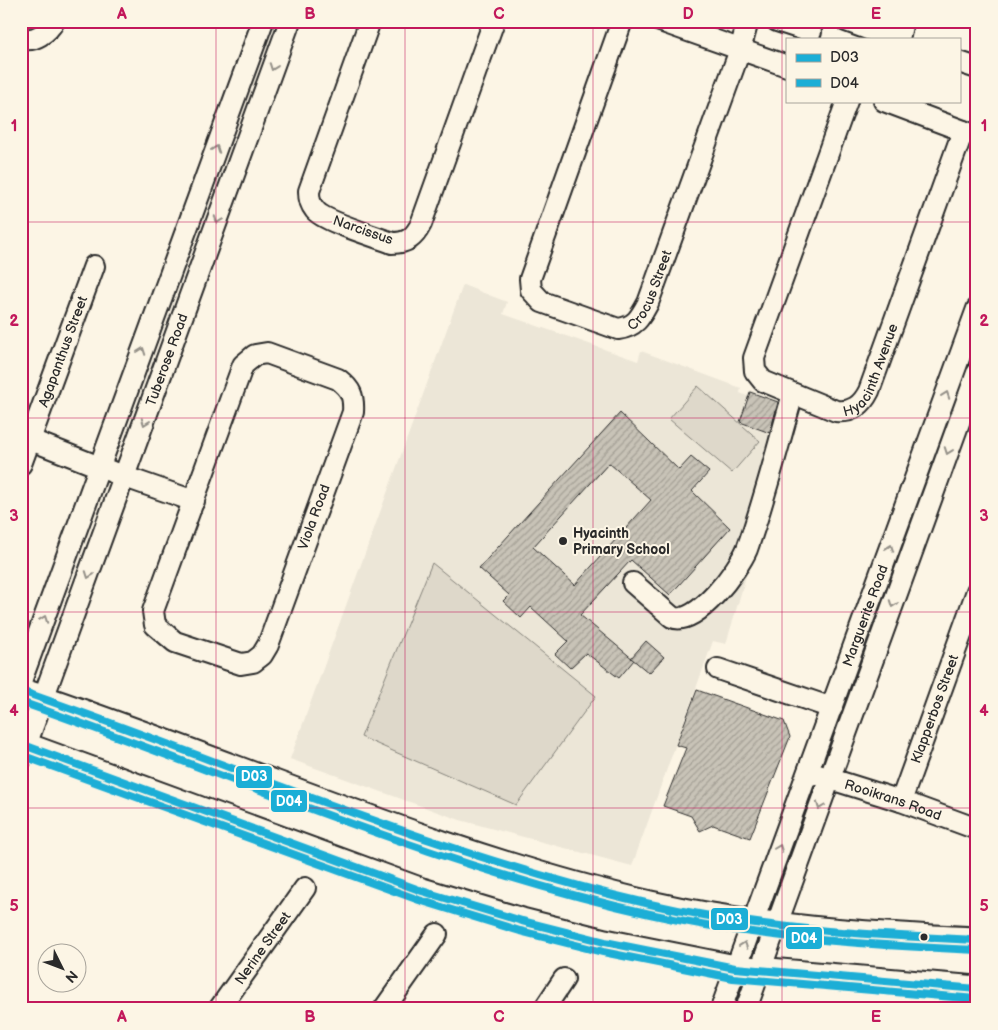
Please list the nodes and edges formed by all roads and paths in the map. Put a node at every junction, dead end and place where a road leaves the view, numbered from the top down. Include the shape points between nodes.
1 (54, 21) edge
2 (263, 21) edge
3 (290, 21) edge
4 (370, 21) edge
5 (494, 21) edge
6 (622, 21) edge
7 (660, 21) edge
8 (748, 21) edge
9 (777, 21) edge
10 (846, 21) edge
11 (903, 21) edge
12 (811, 32) dead end
13 (21, 38) edge
14 (891, 38) edge
15 (899, 38) edge
16 (740, 50) junction
17 (960, 62) edge
18 (786, 66) edge
19 (977, 68) edge
20 (847, 102) edge
21 (887, 102) edge
22 (970, 133) edge
23 (94, 266) dead end
24 (977, 309) edge
25 (977, 373) edge
26 (793, 394) junction
27 (31, 440) junction
28 (21, 464) edge
29 (99, 467) junction
30 (125, 477) junction
31 (194, 501) junction
32 (633, 583) dead end
33 (977, 591) edge
34 (718, 669) dead end
35 (21, 681) edge
36 (32, 694) edge
37 (832, 708) junction
38 (23, 750) edge
39 (808, 772) junction
40 (830, 778) junction
41 (901, 801) junction
42 (977, 829) edge
43 (305, 888) dead end
44 (752, 922) junction
45 (778, 924) junction
46 (437, 934) dead end
47 (977, 940) edge
48 (735, 968) junction
49 (761, 971) junction
50 (564, 979) dead end
51 (977, 989) edge
52 (723, 1001) edge
53 (748, 1004) edge
54 (219, 1009) edge
55 (384, 1009) edge
56 (544, 1009) edge

1 - 13 street via 40,37
29 -> 2 street, Tuberose Road
3 -> 30 street, Tuberose Road
4 - 5 street, Narcissus via 309,191 309,201 316,212 328,218 392,242 404,243 415,236 420,224
6 - 16 street, Crocus Street via 530,279 531,290 542,302 610,328 629,328 639,320 648,303
7 - 16 street
8 - 16 street, Crocus Street
9 - 12 street
10 - 14 street
11 - 15 street
16 - 18 street
17 - 19 street
20 - 26 street, Hyacinth Avenue via 754,358 756,372 763,381
21 - 22 street
22 - 26 street, Hyacinth Avenue via 864,400 845,412
23 - 27 street, Agapanthus Street
37 -> 24 street, Marguerite Road
25 -> 40 street, Marguerite Road
26 - 32 street via 747,549 722,586 698,612 680,619 672,617
27 - 28 street, Agapanthus Street
27 - 29 street
29 - 30 street
35 -> 29 street, Tuberose Road
30 - 31 street
30 -> 36 street, Tuberose Road
31 - 31 street, Viola Road via 237,379 243,365 255,355 267,353 338,379 348,387 354,398 353,412 268,645 253,662 241,664 175,642 155,625 153,611
33 - 41 street, Klapperbos Street
34 - 37 street
36 - 38 street, Tuberose Road
36 - 44 main road via 461,849 641,901
37 - 39 street, Marguerite Road
38 - 48 main road via 234,821 478,909 605,942
39 - 40 street, Rooikrans Road
44 -> 39 street, Marguerite Road
40 - 41 street, Rooikrans Road
40 -> 45 street, Marguerite Road
41 - 42 street, Rooikrans Road
43 - 54 street, Nerine Street
44 - 45 main road
48 -> 44 street, Marguerite Road
45 - 47 main road
45 - 49 street, Marguerite Road
46 - 55 street
48 - 49 main road
48 - 52 street, Marguerite Road
49 - 51 main road
49 - 53 street, Marguerite Road
50 - 56 street

